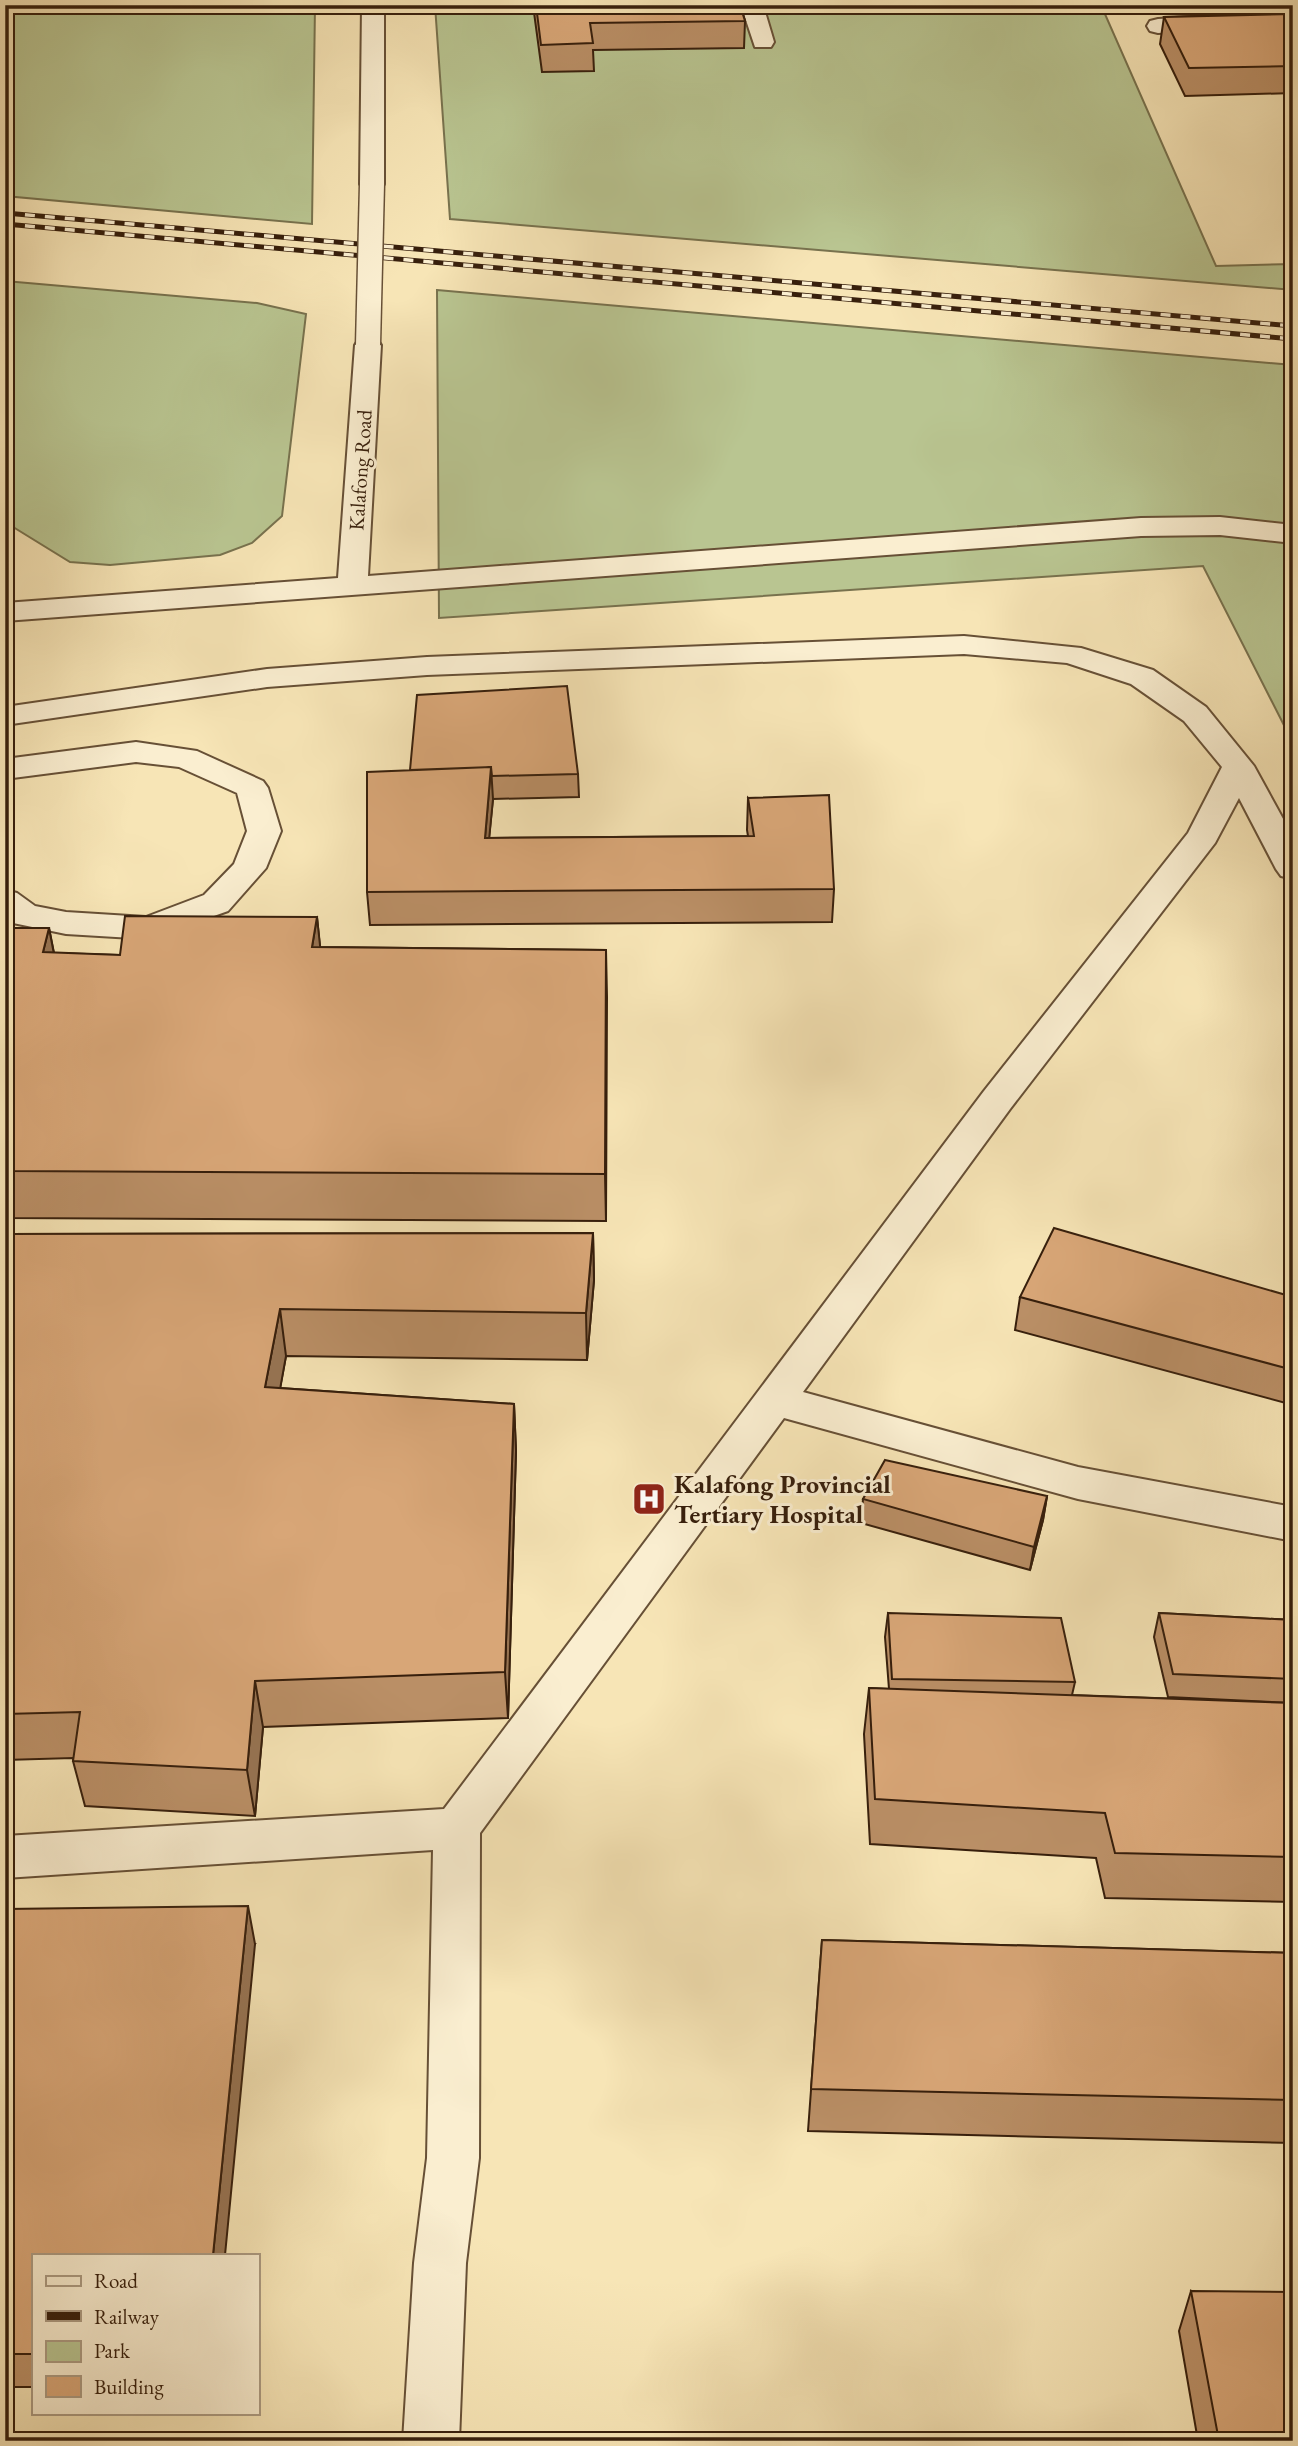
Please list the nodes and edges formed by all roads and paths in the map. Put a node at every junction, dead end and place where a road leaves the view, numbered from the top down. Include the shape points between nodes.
1 (373, 5) edge
2 (752, 5) edge
3 (1293, 18) edge
4 (1158, 26) dead end
5 (763, 42) dead end
6 (1293, 534) edge
7 (352, 587) junction
8 (5, 612) edge
9 (5, 716) edge
10 (1238, 766) junction
11 (5, 769) edge
12 (1293, 869) edge
13 (5, 901) edge
14 (775, 1400) junction
15 (1293, 1524) edge
16 (457, 1828) junction
17 (5, 1857) edge
18 (431, 2441) edge

1 - 7 street, Kalafong Road, bridge via 368,345
2 - 5 street
3 - 4 street
6 - 7 street via 1220,526 1141,527
7 - 8 street
9 - 10 street via 267,678 401,668 964,645 1069,654 1142,677 1195,713
10 - 12 street
10 - 14 street via 1203,836 997,1100
11 - 13 street via 136,752 186,758 252,788 264,831 249,868 216,903 149,928 66,923 25,915
14 - 15 street via 1078,1483
14 - 16 street
16 - 17 street
16 - 18 street via 453,2158 440,2263

